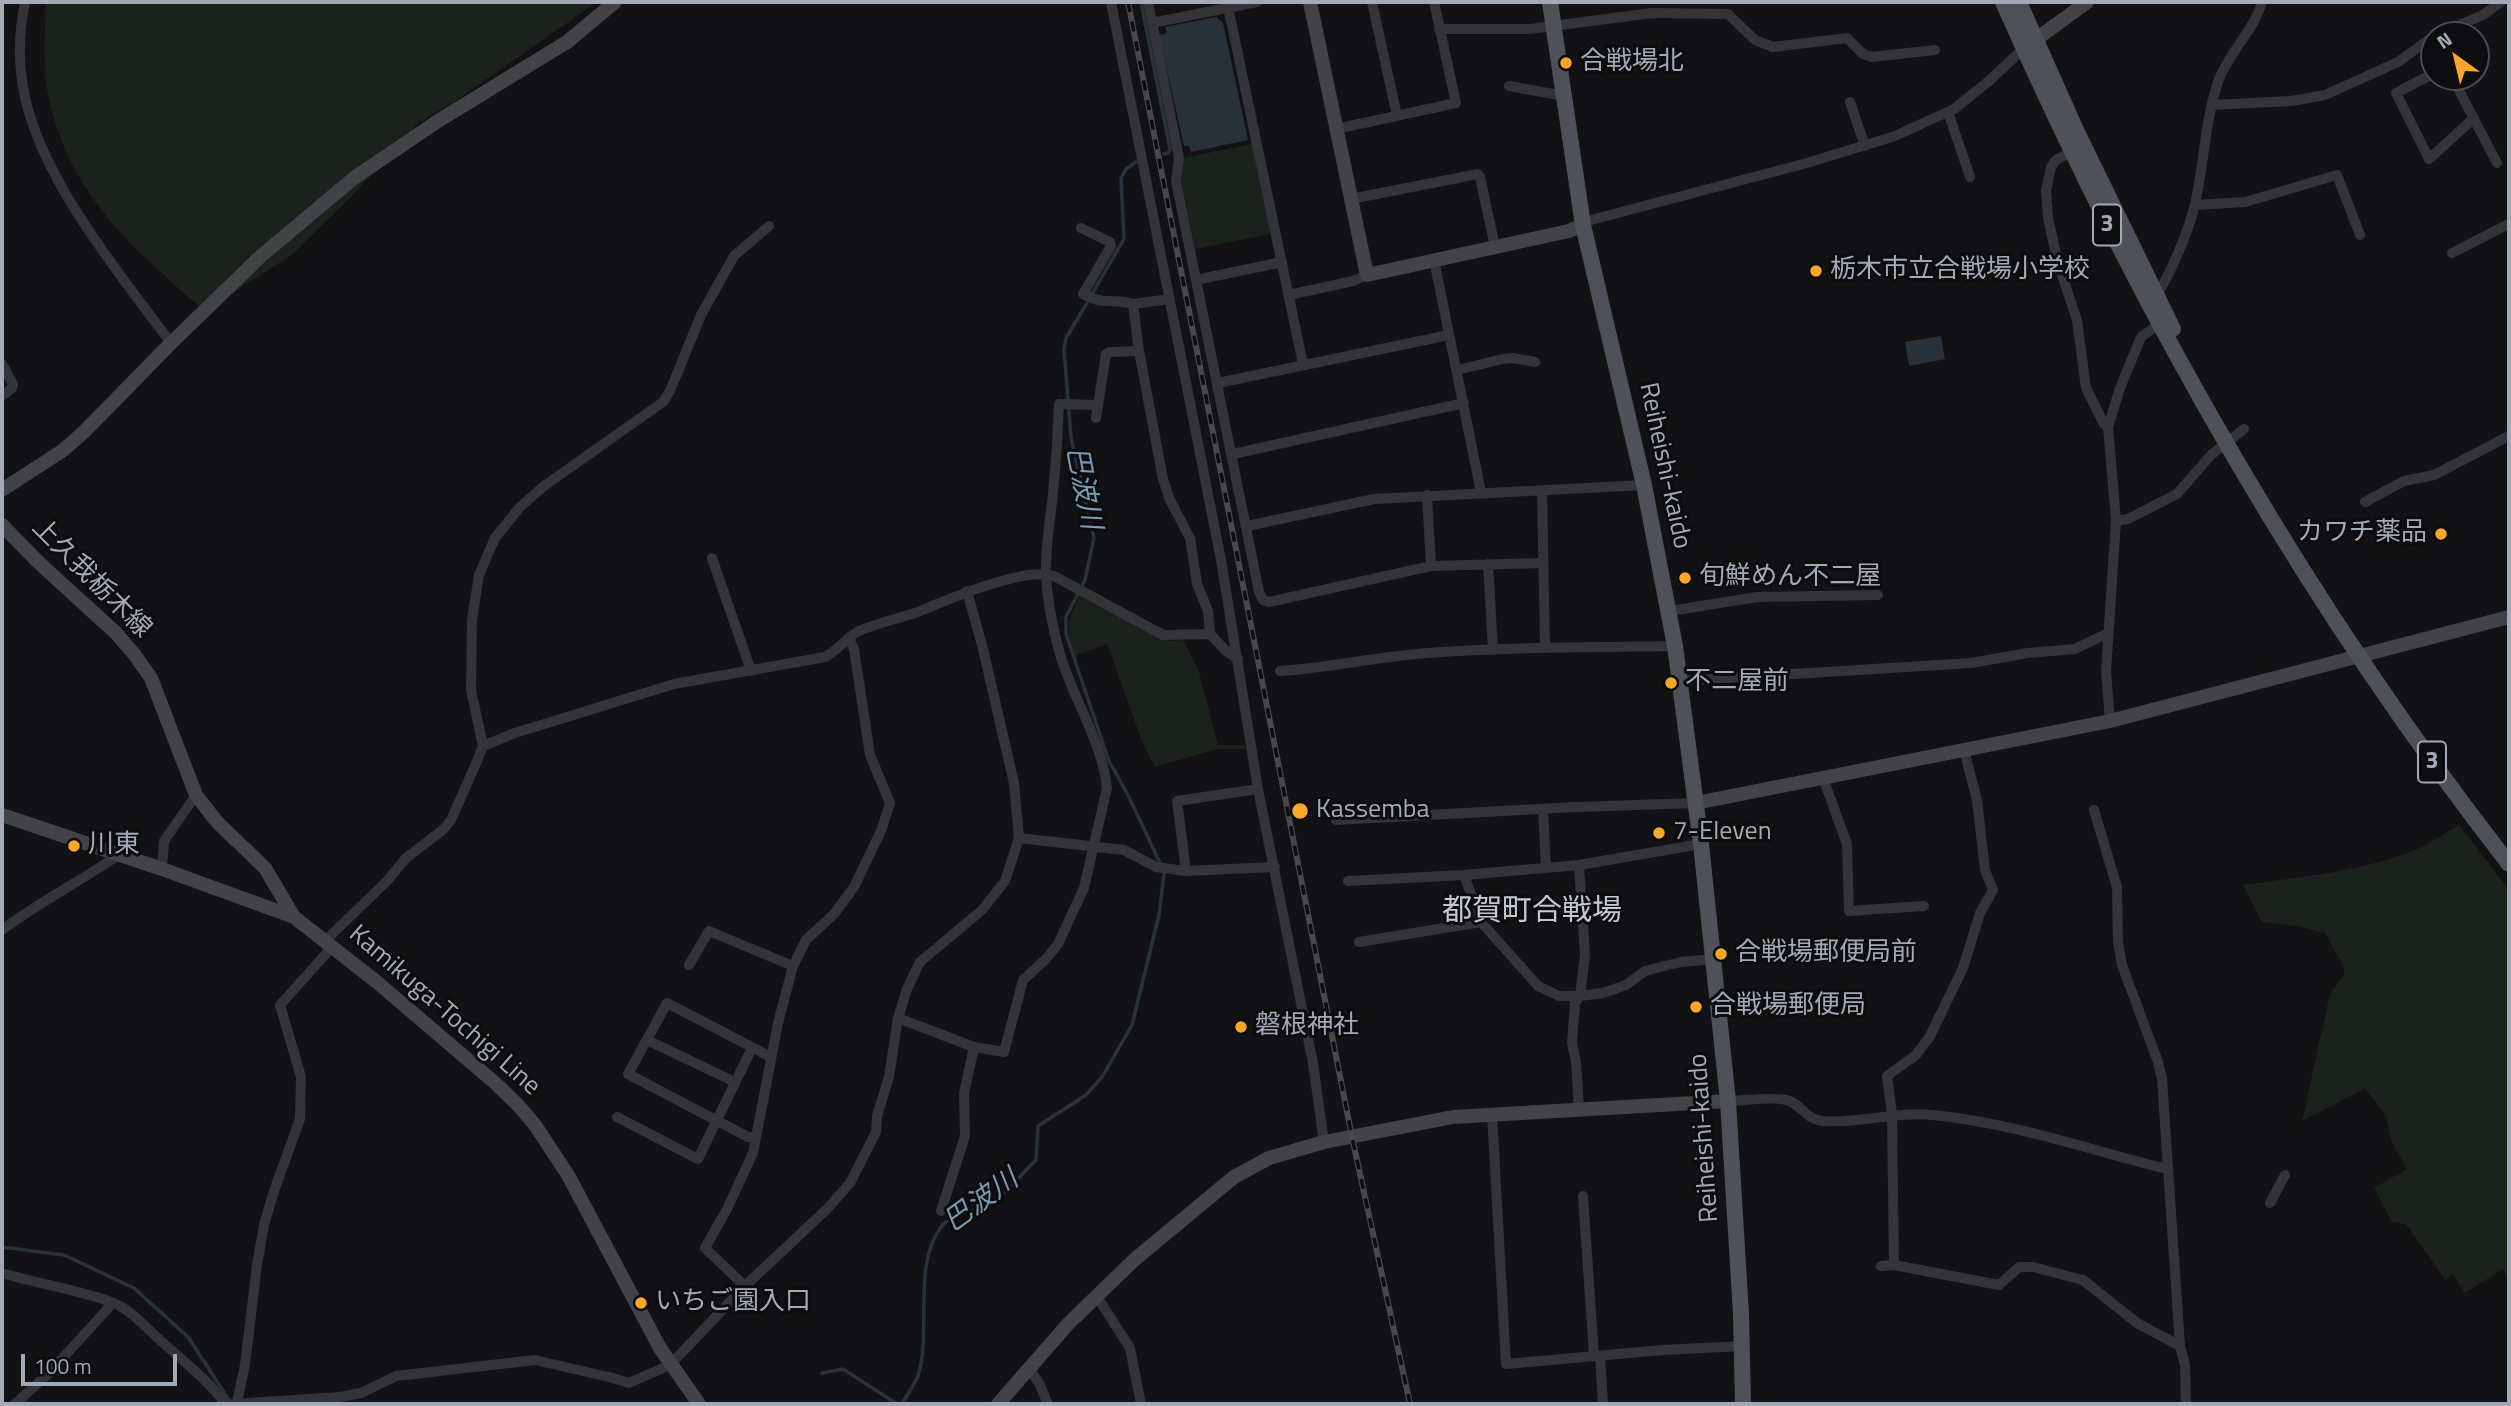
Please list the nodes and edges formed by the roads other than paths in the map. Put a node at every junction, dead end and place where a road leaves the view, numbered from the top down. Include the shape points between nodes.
1 (25, 2) edge
2 (615, 2) edge
3 (1111, 2) edge
4 (1148, 2) edge
5 (1257, 2) edge
6 (1310, 2) edge
7 (1372, 2) edge
8 (1434, 2) edge
9 (1550, 2) edge
10 (2003, 2) edge
11 (2019, 2) edge
12 (2087, 2) edge
13 (2262, 2) edge
14 (2501, 2) edge
15 (1227, 5) edge
16 (2470, 21) edge
17 (1152, 23) junction
18 (1552, 26) junction
19 (1439, 29) junction
20 (2029, 44) junction
21 (2420, 47) edge
22 (1935, 50) dead end
23 (2420, 80) edge
24 (1509, 86) dead end
25 (2460, 91) edge
26 (1564, 96) junction
27 (1850, 102) dead end
28 (2212, 105) junction
29 (1948, 112) junction
30 (1397, 116) junction
31 (2474, 118) junction
32 (1336, 129) junction
33 (1865, 146) junction
34 (2071, 152) junction
35 (2497, 163) dead end
36 (1970, 177) dead end
37 (1351, 199) junction
38 (2195, 205) junction
39 (2509, 224) edge
40 (1583, 225) junction
41 (769, 226) dead end
42 (1081, 228) dead end
43 (2360, 235) dead end
44 (1495, 247) junction
45 (2452, 253) dead end
46 (1434, 260) junction
47 (1282, 262) junction
48 (1367, 275) junction
49 (1196, 280) junction
50 (1289, 295) junction
51 (1170, 299) junction
52 (2152, 300) junction
53 (1133, 304) junction
54 (2159, 324) junction
55 (1449, 334) junction
56 (172, 343) junction
57 (1139, 351) junction
58 (1535, 362) dead end
59 (2, 364) edge
60 (1303, 364) junction
61 (1457, 370) junction
62 (1219, 383) junction
63 (2, 396) edge
64 (1464, 403) junction
65 (1097, 405) junction
66 (1097, 418) dead end
67 (2108, 427) junction
68 (2244, 429) dead end
69 (2509, 436) edge
70 (2225, 443) junction
71 (1233, 454) junction
72 (1644, 485) junction
73 (2, 490) edge
74 (1542, 491) junction
75 (1481, 492) junction
76 (1427, 495) junction
77 (2365, 502) dead end
78 (2116, 521) junction
79 (2, 525) edge
80 (1247, 526) junction
81 (712, 558) dead end
82 (1543, 563) junction
83 (1488, 564) junction
84 (1431, 566) junction
85 (1046, 574) junction
86 (967, 591) junction
87 (1878, 595) dead end
88 (1670, 611) junction
89 (2509, 617) edge
90 (2108, 633) junction
91 (1210, 634) junction
92 (849, 639) junction
93 (1675, 646) junction
94 (1545, 647) junction
95 (1493, 650) junction
96 (2359, 657) junction
97 (1238, 659) junction
98 (751, 671) junction
99 (1280, 671) dead end
100 (1679, 681) junction
101 (2110, 722) junction
102 (483, 746) junction
103 (1964, 750) junction
104 (1823, 778) junction
105 (1258, 789) junction
106 (196, 795) junction
107 (1696, 803) junction
108 (1543, 809) junction
109 (2094, 810) dead end
110 (2, 815) edge
111 (1336, 820) dead end
112 (1019, 838) junction
113 (1701, 844) junction
114 (1095, 846) junction
115 (120, 854) junction
116 (2509, 864) edge
117 (1579, 865) junction
118 (1275, 867) junction
119 (1546, 868) junction
120 (162, 869) junction
121 (1186, 871) junction
122 (1464, 875) junction
123 (1348, 881) dead end
124 (1924, 906) dead end
125 (294, 917) junction
126 (1481, 922) junction
127 (2, 930) edge
128 (1359, 942) dead end
129 (330, 943) junction
130 (1713, 960) junction
131 (689, 965) dead end
132 (793, 967) junction
133 (1580, 996) junction
134 (898, 1018) junction
135 (647, 1040) junction
136 (974, 1047) junction
137 (752, 1048) junction
138 (771, 1057) junction
139 (735, 1082) junction
140 (1728, 1101) junction
141 (1579, 1109) junction
142 (1492, 1114) junction
143 (1892, 1114) junction
144 (617, 1117) dead end
145 (716, 1120) junction
146 (756, 1138) junction
147 (1324, 1142) junction
148 (2167, 1169) junction
149 (2285, 1175) dead end
150 (1583, 1196) dead end
151 (2270, 1203) dead end
152 (941, 1211) dead end
153 (1894, 1265) junction
154 (1881, 1266) dead end
155 (2, 1273) edge
156 (745, 1286) junction
157 (1096, 1295) junction
158 (113, 1303) junction
159 (1742, 1346) junction
160 (2180, 1346) junction
161 (1597, 1356) junction
162 (670, 1365) junction
163 (1029, 1369) junction
164 (15, 1404) edge
165 (232, 1404) edge
166 (699, 1404) edge
167 (998, 1404) edge
168 (1048, 1404) edge
169 (1141, 1404) edge
170 (1603, 1404) edge
171 (1742, 1404) edge
172 (2186, 1404) edge

1 - 56 street via 21,74 40,146 64,191
2 - 56 street via 567,42 354,178 261,256
3 - 51 street
4 - 17 street
5 - 15 street
6 - 32 street
7 - 30 street
8 - 19 street
9 - 18 main road, Reiheishi-kaido
10 - 20 main road, 3
11 - 20 main road, 3
12 - 20 street
13 - 28 street via 2259,14 2224,65
14 - 16 street
15 - 17 street
15 - 47 street
17 - 49 street via 1179,158 1176,181
18 - 19 street
18 - 22 street via 1652,13 1728,14 1755,40 1773,47 1847,38 1872,57
18 - 26 main road, Reiheishi-kaido
19 - 30 street via 1456,103
20 - 29 street
20 - 34 main road, 3
20 - 52 main road, 3
21 - 28 street via 2325,95 2291,102
23 - 31 street via 2396,93 2429,159
24 - 26 street
25 - 31 street
26 - 40 main road, Reiheishi-kaido
27 - 33 street
28 - 38 street
29 - 33 street
29 - 36 street
30 - 32 street
31 - 35 street
32 - 37 street
33 - 40 street
34 - 52 main road, 3
34 - 67 street via 2051,167 2046,191 2048,218 2077,320 2086,388
37 - 44 street via 1478,174
37 - 48 street
38 - 43 street via 2245,202 2337,175
38 - 52 street
39 - 45 street
40 - 44 street
40 - 72 main road, Reiheishi-kaido
41 - 102 street via 734,256 701,315 663,402 544,486 495,538 479,575 472,620 471,690
42 - 53 street via 1111,246 1083,294 1101,302
44 - 46 street
46 - 48 street
46 - 55 street
47 - 49 street
47 - 50 street
48 - 50 street
49 - 62 street
50 - 60 street
51 - 53 street
51 - 97 street
52 - 54 main road, 3
52 - 70 main road, 3 via 2192,368
53 - 57 street
54 - 67 street via 2141,337
54 - 70 main road, 3
55 - 60 street
55 - 61 street
56 - 73 street via 77,438
57 - 65 street via 1107,354
57 - 91 street via 1163,479 1190,538
58 - 61 street via 1513,358
59 - 63 street via 13,384
60 - 62 street
61 - 64 street
62 - 71 street
64 - 71 street
64 - 75 street
65 - 66 street
65 - 85 street via 1059,404
67 - 78 street
68 - 70 street
69 - 77 street via 2429,477 2404,481
70 - 78 street via 2177,494
70 - 96 main road, 3
71 - 80 street
72 - 74 street
72 - 88 main road, Reiheishi-kaido
74 - 75 street
74 - 82 street
75 - 76 street
76 - 80 street via 1374,499
76 - 84 street
78 - 90 street
79 - 106 street, 上久我栃木線 via 134,654 150,678
80 - 84 street via 1259,592 1266,602
81 - 98 street
82 - 83 street
82 - 94 street
83 - 84 street
83 - 95 street
85 - 86 street
85 - 91 street via 1163,635
85 - 114 street via 1059,650 1105,771 1107,788
86 - 92 street
86 - 112 street via 1014,783
87 - 88 street via 1757,597
88 - 93 main road, Reiheishi-kaido
89 - 96 street
90 - 100 street via 2075,649 1971,663
90 - 101 street
91 - 97 street
92 - 98 street via 825,657
92 - 132 street via 870,755 890,803 854,887 806,940
93 - 94 street
93 - 100 main road, Reiheishi-kaido
94 - 95 street
95 - 99 street via 1426,653
96 - 101 street
96 - 116 main road, 3
97 - 105 street
98 - 102 street via 674,684
100 - 107 main road, Reiheishi-kaido
101 - 103 street
102 - 129 street via 444,829 406,858
103 - 104 street
103 - 143 street via 1977,800 1985,870 1993,890 1930,1036 1916,1055 1887,1076
104 - 107 street
104 - 124 street via 1845,835 1849,911
105 - 118 street
105 - 121 street via 1177,801
106 - 120 street via 164,841
106 - 125 street, 上久我栃木線 via 265,868
107 - 108 street
107 - 113 main road, Reiheishi-kaido
108 - 111 street
108 - 119 street
109 - 148 street via 2117,887 2122,965 2162,1079
110 - 115 street
112 - 114 street
112 - 134 street via 1005,881 982,910 920,962
113 - 117 street
113 - 130 main road, Reiheishi-kaido
114 - 121 street via 1124,850 1156,867
114 - 136 street via 1084,888 1058,944 1023,980 1004,1052
115 - 120 street
115 - 127 street
117 - 119 street
117 - 133 street via 1585,955
118 - 121 street
118 - 147 street
119 - 122 street
120 - 125 street
122 - 123 street
122 - 126 street
125 - 129 street, Kamikuga-Tochigi Line
126 - 128 street
126 - 133 street via 1538,986 1559,996
129 - 162 street, Kamikuga-Tochigi Line via 494,1082 535,1125 568,1175
129 - 165 street via 280,1004 301,1077 300,1119 264,1225 245,1365
130 - 133 street via 1645,971 1626,985
130 - 140 main road, Reiheishi-kaido
131 - 132 street via 709,930
132 - 138 street
133 - 141 street via 1575,1003 1572,1043
134 - 136 street
134 - 156 street via 876,1132 856,1174 827,1209
135 - 137 street via 667,1003
135 - 139 street
135 - 145 street via 628,1074
136 - 152 street via 964,1093 965,1136
137 - 138 street
137 - 139 street
138 - 146 street
139 - 145 street
140 - 141 street
140 - 143 street via 1785,1099 1809,1118 1822,1121
140 - 159 main road, Reiheishi-kaido
141 - 142 street
142 - 147 street via 1433,1120
142 - 161 street via 1506,1364
143 - 148 street via 2018,1128
143 - 153 street
144 - 145 street via 698,1159
145 - 146 street
146 - 156 street via 743,1177 705,1248
147 - 157 street via 1269,1158 1234,1177
148 - 160 street
149 - 151 street
150 - 161 street
153 - 154 street
153 - 160 street via 1999,1285 2019,1267 2078,1278 2137,1323
155 - 158 street
156 - 162 street
157 - 163 street
157 - 169 street via 1130,1348
158 - 164 street
158 - 165 street via 140,1320
159 - 161 street
159 - 171 main road, Reiheishi-kaido
160 - 172 street
161 - 170 street
162 - 165 street via 629,1383 535,1360 396,1376 361,1393 340,1397
162 - 166 street, Kamikuga-Tochigi Line
163 - 167 street
163 - 168 street

